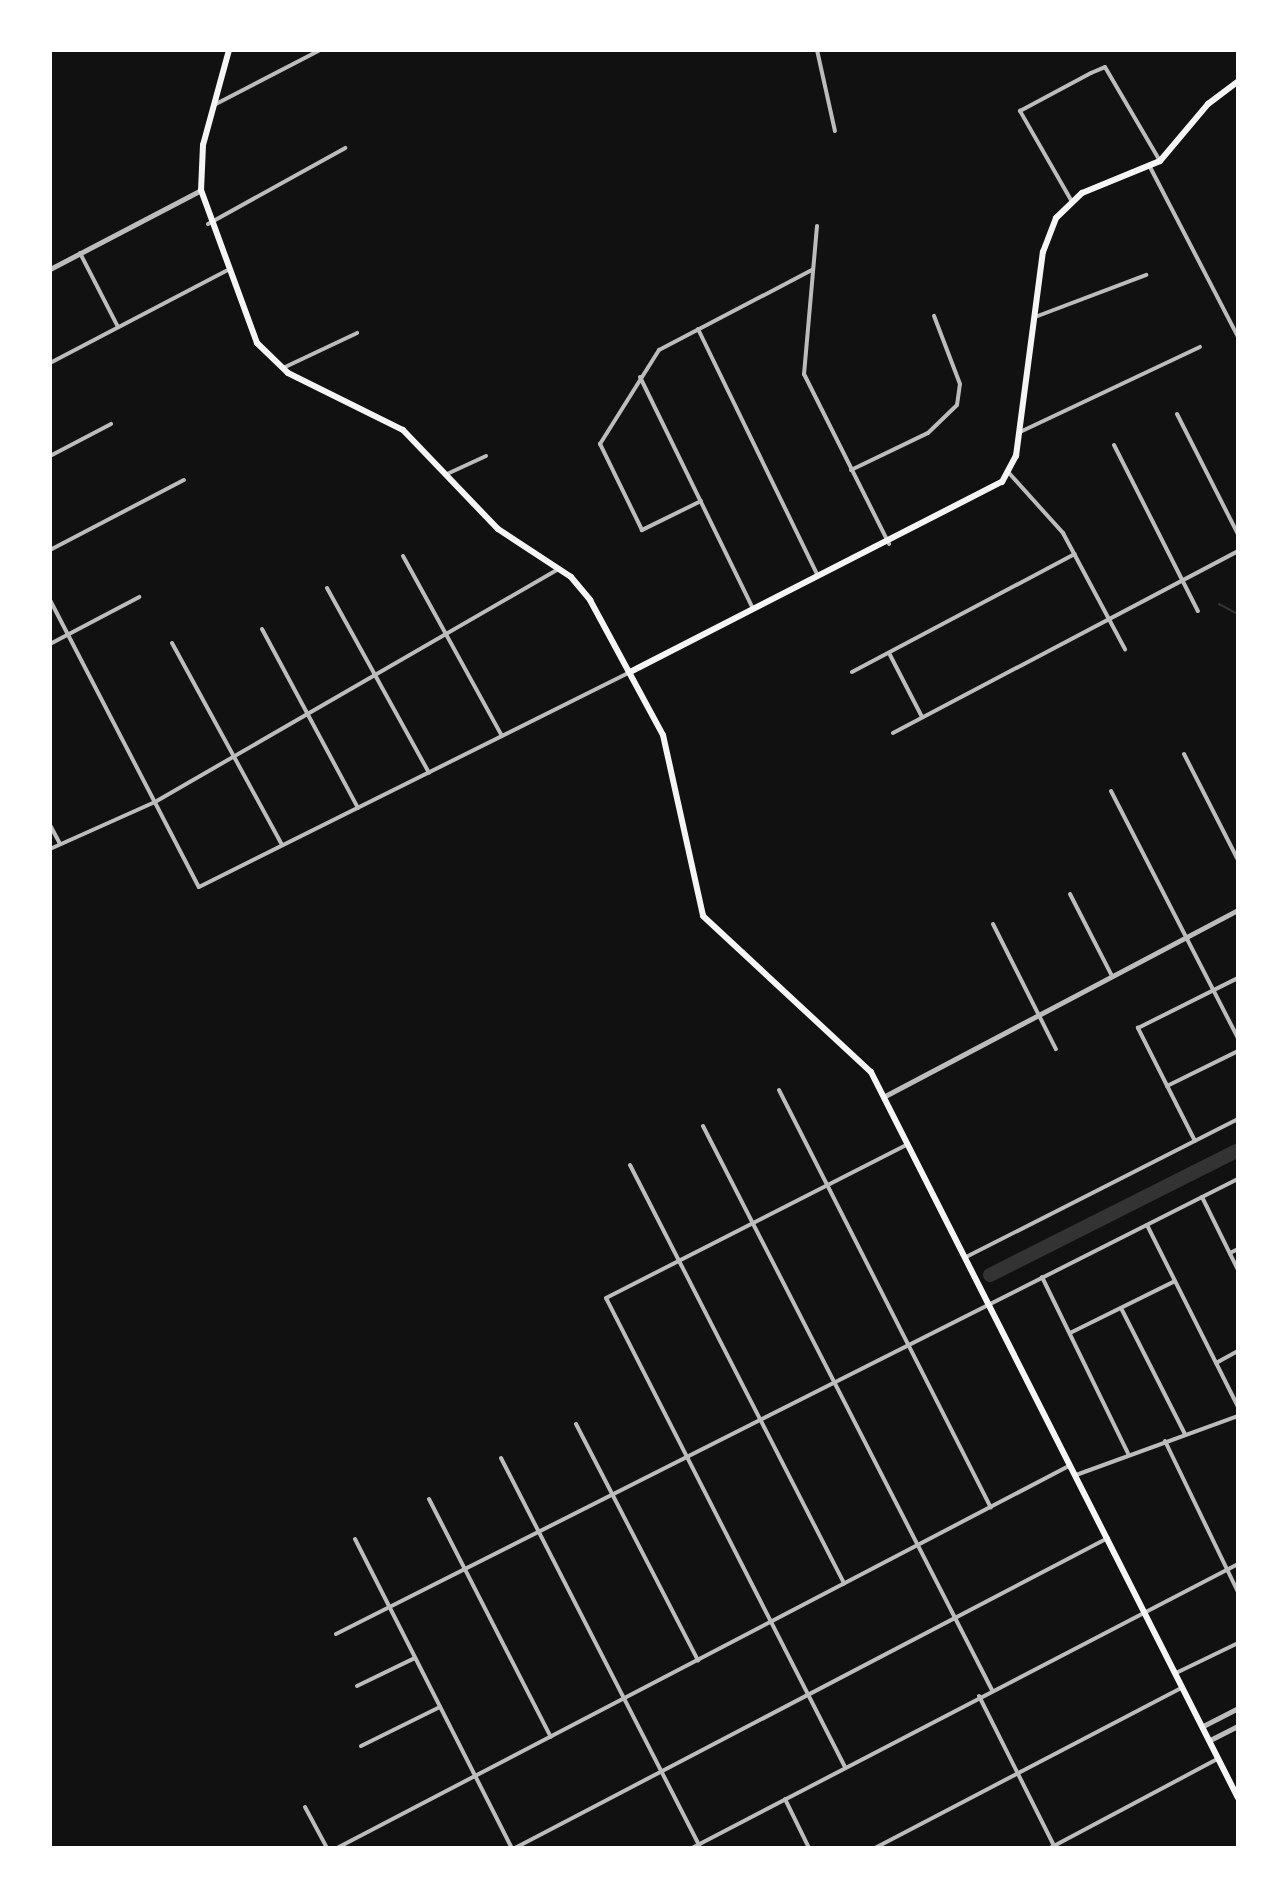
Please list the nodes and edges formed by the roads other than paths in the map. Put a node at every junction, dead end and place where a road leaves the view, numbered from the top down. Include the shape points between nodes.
1 (229, 50) edge
2 (320, 50) edge
3 (817, 50) edge
4 (1237, 84) edge
5 (212, 106) junction
6 (835, 131) dead end
7 (345, 148) dead end
8 (1160, 161) junction
9 (1150, 167) junction
10 (201, 190) junction
11 (1071, 200) junction
12 (208, 224) junction
13 (817, 226) dead end
14 (80, 253) junction
15 (50, 268) edge
16 (812, 270) junction
17 (226, 271) junction
18 (1146, 275) dead end
19 (934, 316) dead end
20 (1035, 317) junction
21 (118, 327) junction
22 (697, 328) junction
23 (357, 333) dead end
24 (1238, 337) edge
25 (1200, 347) dead end
26 (50, 363) edge
27 (281, 369) junction
28 (640, 377) junction
29 (1177, 414) dead end
30 (111, 424) dead end
31 (1020, 432) junction
32 (1114, 445) dead end
33 (50, 456) edge
34 (486, 456) dead end
35 (851, 470) junction
36 (1009, 473) junction
37 (447, 474) junction
38 (184, 480) dead end
39 (701, 501) junction
40 (1238, 534) edge
41 (889, 544) junction
42 (50, 550) edge
43 (1238, 551) edge
44 (1075, 554) junction
45 (403, 556) dead end
46 (559, 569) junction
47 (819, 579) junction
48 (1182, 581) junction
49 (327, 588) dead end
50 (139, 597) dead end
51 (50, 600) edge
52 (754, 611) junction
53 (1198, 611) dead end
54 (1109, 619) junction
55 (262, 629) dead end
56 (68, 635) junction
57 (447, 636) junction
58 (172, 643) dead end
59 (50, 644) edge
60 (1125, 649) dead end
61 (889, 653) junction
62 (632, 671) junction
63 (852, 672) dead end
64 (376, 678) junction
65 (309, 716) junction
66 (922, 717) junction
67 (893, 733) dead end
68 (502, 736) junction
69 (1184, 754) dead end
70 (234, 757) junction
71 (429, 773) junction
72 (1111, 791) dead end
73 (155, 802) junction
74 (358, 808) junction
75 (50, 825) edge
76 (60, 845) junction
77 (282, 845) junction
78 (50, 849) edge
79 (1238, 860) edge
80 (1070, 894) dead end
81 (1238, 910) edge
82 (993, 924) dead end
83 (1186, 937) junction
84 (1112, 976) junction
85 (1238, 978) edge
86 (1213, 991) junction
87 (1039, 1015) junction
88 (1238, 1038) edge
89 (1056, 1049) dead end
90 (1238, 1051) edge
91 (1167, 1086) junction
92 (779, 1090) dead end
93 (885, 1096) junction
94 (1238, 1119) edge
95 (703, 1126) dead end
96 (1195, 1141) junction
97 (909, 1144) junction
98 (630, 1165) dead end
99 (1238, 1179) edge
100 (827, 1185) junction
101 (1202, 1197) junction
102 (753, 1223) junction
103 (1147, 1225) junction
104 (1238, 1249) edge
105 (1230, 1253) junction
106 (966, 1257) junction
107 (679, 1261) junction
108 (1238, 1270) edge
109 (1042, 1277) junction
110 (1175, 1281) junction
111 (989, 1303) junction
112 (1121, 1308) junction
113 (1070, 1333) junction
114 (908, 1344) junction
115 (1238, 1351) edge
116 (1216, 1363) junction
117 (834, 1382) junction
118 (1238, 1407) edge
119 (1238, 1416) edge
120 (760, 1419) junction
121 (576, 1424) dead end
122 (1185, 1434) junction
123 (1165, 1441) junction
124 (1128, 1453) junction
125 (687, 1457) junction
126 (501, 1458) dead end
127 (1071, 1465) junction
128 (1076, 1475) junction
129 (613, 1494) junction
130 (429, 1499) dead end
131 (991, 1507) junction
132 (539, 1532) junction
133 (1108, 1538) junction
134 (355, 1539) dead end
135 (918, 1545) junction
136 (1238, 1564) edge
137 (465, 1569) junction
138 (1227, 1569) junction
139 (844, 1584) junction
140 (1238, 1592) edge
141 (389, 1607) junction
142 (1144, 1609) junction
143 (955, 1618) junction
144 (771, 1622) junction
145 (336, 1634) dead end
146 (1238, 1643) edge
147 (415, 1658) junction
148 (698, 1660) junction
149 (1176, 1673) junction
150 (357, 1686) dead end
151 (1183, 1687) junction
152 (992, 1690) junction
153 (808, 1695) junction
154 (979, 1696) junction
155 (624, 1699) junction
156 (440, 1707) junction
157 (1238, 1708) edge
158 (1203, 1726) junction
159 (1238, 1726) edge
160 (551, 1737) junction
161 (1210, 1740) junction
162 (361, 1746) dead end
163 (1219, 1758) junction
164 (845, 1767) junction
165 (661, 1771) junction
166 (1018, 1773) junction
167 (475, 1776) junction
168 (1238, 1798) edge
169 (785, 1799) junction
170 (305, 1807) dead end
171 (699, 1845) junction
172 (1053, 1847) edge
173 (327, 1848) edge
174 (337, 1848) edge
175 (513, 1848) edge
176 (692, 1848) edge
177 (809, 1848) edge
178 (875, 1848) edge

1 - 5 main road
2 - 5 street
3 - 6 street
4 - 8 main road via 1208,104
5 - 10 main road
7 - 12 street
8 - 9 main road
8 - 11 street via 1105,67 1020,111
9 - 11 main road
9 - 24 street
10 - 12 main road
10 - 14 street
11 - 20 main road via 1046,241
12 - 17 main road
13 - 16 street
14 - 15 street
14 - 21 street
16 - 22 street
16 - 35 street via 804,374
17 - 21 street
17 - 27 main road via 257,343
18 - 20 street
19 - 35 street via 960,384 957,405 928,433
20 - 31 main road
21 - 26 street
22 - 28 street via 659,350
22 - 47 street
23 - 27 street
25 - 31 street
27 - 37 main road via 379,413
28 - 39 street
28 - 39 street via 600,444 642,530
29 - 40 street
30 - 33 street
31 - 36 main road
32 - 48 street
34 - 37 street
35 - 41 street
36 - 41 main road via 984,497
36 - 44 street
37 - 46 main road via 515,544
38 - 42 street
39 - 52 street
41 - 47 main road
43 - 48 street
44 - 54 street
44 - 61 street
45 - 57 street
46 - 57 street
46 - 62 main road via 583,589
47 - 52 main road
48 - 53 street
48 - 54 street
49 - 64 street
50 - 56 street
51 - 56 street
52 - 62 main road
54 - 60 street
54 - 66 street
55 - 65 street
56 - 59 street
56 - 73 street
57 - 64 street
57 - 68 street
58 - 70 street
61 - 63 street
61 - 66 street
62 - 68 street
62 - 93 main road via 667,748 703,916 854,1050
64 - 65 street
64 - 71 street
65 - 70 street
65 - 74 street
66 - 67 street
68 - 71 street
69 - 79 street
70 - 73 street
70 - 77 street
71 - 74 street
72 - 83 street
73 - 76 street
73 - 77 street via 199,887
74 - 77 street
75 - 76 street
76 - 78 street
80 - 84 street
81 - 83 street
82 - 87 street
83 - 84 street
83 - 86 street
84 - 87 street
85 - 86 street
86 - 88 street
86 - 91 street via 1138,1028
87 - 89 street
87 - 93 street
90 - 91 street
91 - 96 street
92 - 100 street
93 - 97 main road
94 - 96 street
95 - 102 street
96 - 106 street
97 - 100 street
97 - 106 main road
98 - 107 street
99 - 101 street
100 - 102 street
100 - 114 street
101 - 103 street
101 - 105 street
102 - 107 street
102 - 117 street
103 - 109 street
103 - 110 street
104 - 105 street
105 - 108 street
106 - 111 main road
107 - 120 street
107 - 125 street via 606,1298
109 - 111 street
109 - 113 street
110 - 112 street
110 - 116 street
111 - 114 street
111 - 127 main road
112 - 113 street
112 - 122 street
113 - 124 street
114 - 117 street
114 - 131 street
115 - 116 street
116 - 118 street
117 - 120 street
117 - 135 street
119 - 122 street
120 - 125 street
120 - 139 street
121 - 129 street
122 - 123 street
123 - 124 street
123 - 138 street
124 - 128 street
125 - 129 street
125 - 144 street
126 - 132 street
127 - 128 main road
127 - 131 street
128 - 133 main road
129 - 132 street
129 - 148 street
130 - 137 street
131 - 135 street
132 - 137 street
132 - 155 street
133 - 142 main road
133 - 143 street
134 - 141 street
135 - 139 street
135 - 143 street
136 - 138 street
137 - 141 street
137 - 160 street
138 - 140 street
138 - 142 street
139 - 144 street
141 - 145 street
141 - 147 street
142 - 149 main road
142 - 152 street
143 - 152 street
143 - 153 street
144 - 148 street
144 - 153 street
146 - 149 street
147 - 150 street
147 - 156 street
148 - 155 street
149 - 151 main road
151 - 158 main road
151 - 166 street
152 - 154 street
153 - 164 street
153 - 165 street
154 - 164 street
154 - 166 street
155 - 160 street
155 - 165 street
156 - 162 street
156 - 167 street
157 - 158 street
158 - 161 main road
159 - 161 street
160 - 167 street
161 - 163 main road
163 - 168 main road
163 - 172 street
164 - 169 street
165 - 171 street
165 - 175 street
166 - 172 street
166 - 178 street
167 - 174 street
167 - 175 street
169 - 171 street
169 - 177 street
170 - 173 street
171 - 176 street

